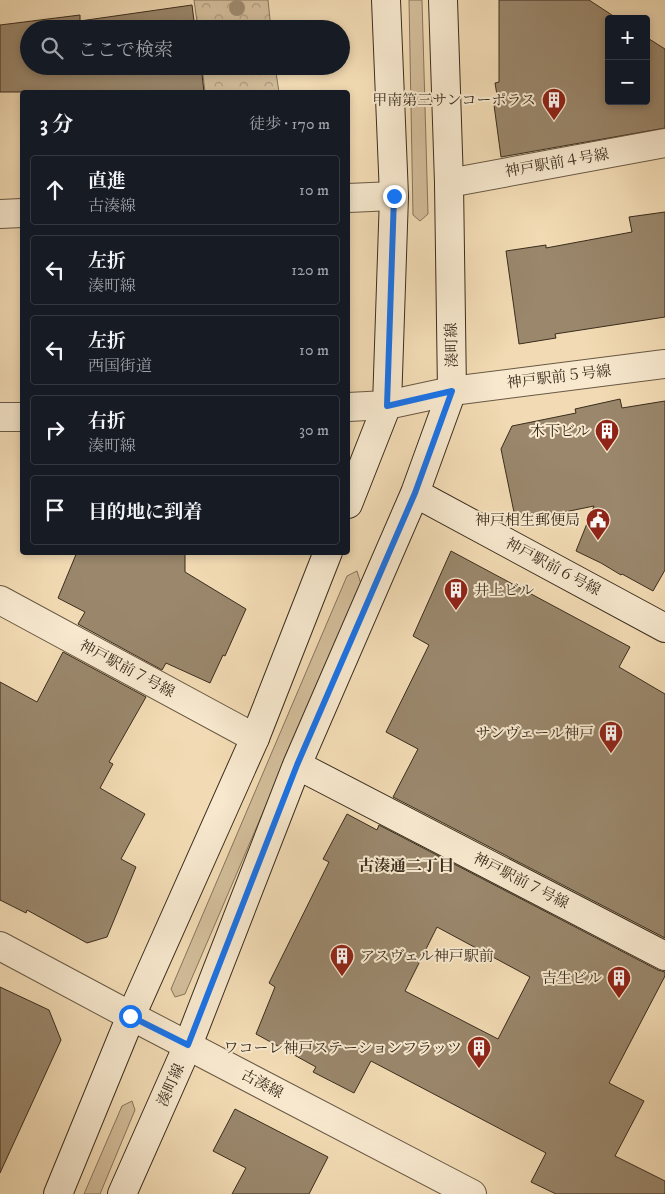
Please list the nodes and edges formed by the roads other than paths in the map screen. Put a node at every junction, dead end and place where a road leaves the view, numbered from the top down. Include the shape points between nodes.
1 (386, 0) edge
2 (443, 0) edge
3 (665, 144) edge
4 (449, 183) junction
5 (394, 196) junction
6 (350, 198) edge
7 (20, 213) edge
8 (0, 214) edge
9 (665, 364) edge
10 (452, 391) junction
11 (387, 406) junction
12 (350, 407) edge
13 (20, 417) edge
14 (0, 418) edge
15 (415, 493) junction
16 (350, 499) edge
17 (327, 555) edge
18 (0, 600) edge
19 (665, 628) edge
20 (255, 738) junction
21 (297, 765) junction
22 (0, 946) edge
23 (665, 956) edge
24 (130, 1016) junction
25 (188, 1045) junction
26 (58, 1194) edge
27 (122, 1194) edge
28 (472, 1194) edge

1 - 5 street
2 - 4 street, 湊町線
3 - 4 street, 神戸駅前４号線
4 - 10 street, 湊町線
5 - 6 street
5 - 11 street
7 - 8 street
9 - 10 street, 神戸駅前５号線
10 - 11 street, 神戸駅前５号線
10 - 15 street, 湊町線
11 - 12 street
11 - 16 street
13 - 14 street
15 - 19 street, 神戸駅前６号線
15 - 21 street, 湊町線
17 - 20 street
18 - 20 street, 神戸駅前７号線
20 - 24 street
21 - 23 street, 神戸駅前７号線
21 - 25 street, 湊町線
22 - 24 street, 古湊線
24 - 25 street, 古湊線
24 - 26 street
25 - 27 street, 湊町線
25 - 28 street, 古湊線

